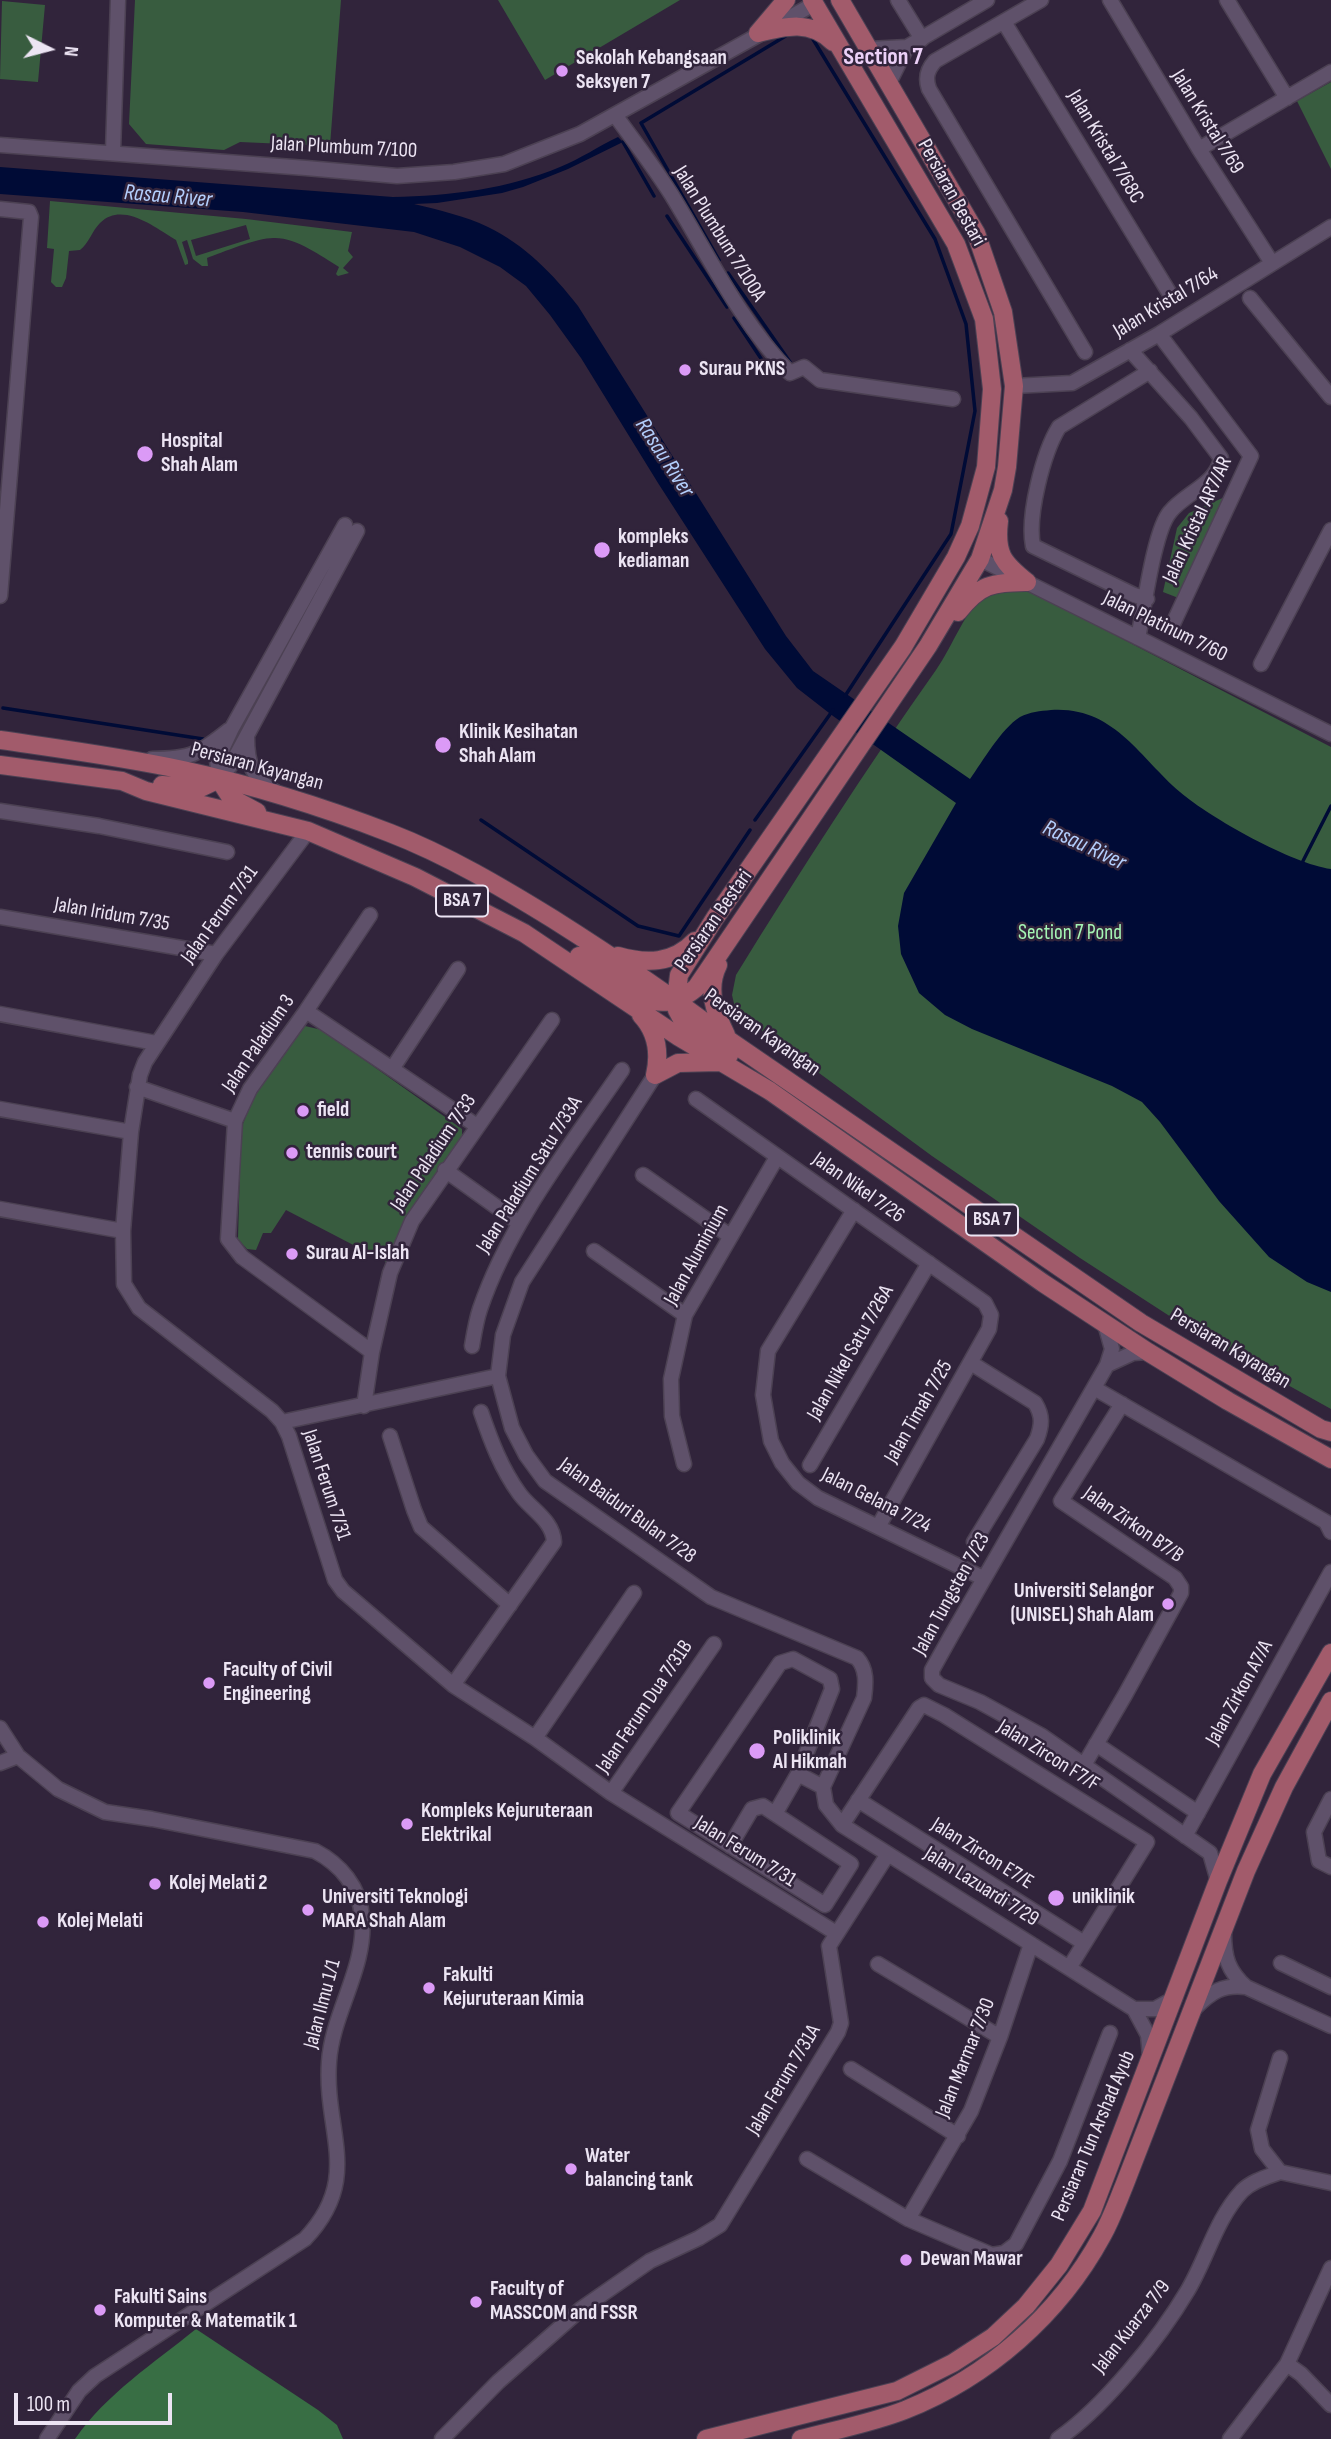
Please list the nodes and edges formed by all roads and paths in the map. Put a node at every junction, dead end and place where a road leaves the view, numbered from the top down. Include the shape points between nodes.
1 (118, 0) edge
2 (786, 0) edge
3 (840, 0) edge
4 (898, 0) edge
5 (987, 0) edge
6 (1041, 0) edge
7 (1110, 0) edge
8 (1227, 0) edge
9 (814, 1) edge
10 (1004, 22) junction
11 (758, 33) junction
12 (922, 39) junction
13 (907, 47) junction
14 (869, 49) junction
15 (844, 54) junction
16 (1331, 72) edge
17 (888, 83) junction
18 (1287, 98) junction
19 (615, 115) junction
20 (0, 145) edge
21 (1199, 149) junction
22 (113, 152) junction
23 (0, 209) edge
24 (1331, 227) edge
25 (1272, 264) junction
26 (1170, 294) dead end
27 (1250, 298) dead end
28 (1159, 334) junction
29 (1130, 350) junction
30 (1085, 352) dead end
31 (1150, 371) junction
32 (1014, 386) junction
33 (1331, 397) edge
34 (953, 399) dead end
35 (1003, 490) junction
36 (1331, 530) edge
37 (980, 559) junction
38 (1027, 582) junction
39 (0, 596) edge
40 (1147, 598) junction
41 (1172, 626) dead end
42 (1138, 638) junction
43 (928, 646) junction
44 (903, 647) junction
45 (1261, 664) dead end
46 (232, 728) junction
47 (1331, 734) edge
48 (247, 736) junction
49 (0, 740) edge
50 (123, 758) junction
51 (0, 765) edge
52 (219, 779) junction
53 (122, 781) junction
54 (295, 801) junction
55 (0, 811) edge
56 (276, 821) junction
57 (308, 831) junction
58 (227, 852) dead end
59 (753, 904) junction
60 (370, 915) dead end
61 (0, 917) edge
62 (715, 918) junction
63 (524, 933) junction
64 (604, 952) junction
65 (216, 954) junction
66 (458, 969) dead end
67 (676, 1000) junction
68 (634, 1007) junction
69 (306, 1011) junction
70 (0, 1014) edge
71 (552, 1020) dead end
72 (727, 1039) junction
73 (156, 1043) junction
74 (719, 1062) junction
75 (392, 1069) junction
76 (622, 1070) dead end
77 (655, 1075) junction
78 (137, 1087) junction
79 (770, 1091) junction
80 (696, 1099) dead end
81 (0, 1109) edge
82 (235, 1121) junction
83 (477, 1126) junction
84 (131, 1132) junction
85 (777, 1157) junction
86 (445, 1170) junction
87 (643, 1175) dead end
88 (0, 1209) edge
89 (854, 1210) junction
90 (519, 1223) junction
91 (123, 1231) junction
92 (730, 1236) junction
93 (594, 1251) dead end
94 (929, 1263) junction
95 (685, 1315) junction
96 (991, 1315) joint
97 (1105, 1324) junction
98 (472, 1346) dead end
99 (372, 1352) junction
100 (1147, 1352) junction
101 (971, 1363) junction
102 (1107, 1365) junction
103 (498, 1376) junction
104 (1094, 1388) junction
105 (1122, 1404) junction
106 (364, 1406) junction
107 (481, 1412) dead end
108 (282, 1422) junction
109 (1328, 1432) edge
110 (390, 1436) dead end
111 (1331, 1459) edge
112 (684, 1464) dead end
113 (810, 1465) dead end
114 (878, 1527) junction
115 (1331, 1532) edge
116 (974, 1542) dead end
117 (1331, 1572) edge
118 (983, 1578) junction
119 (634, 1593) dead end
120 (510, 1605) junction
121 (714, 1644) dead end
122 (1331, 1653) edge
123 (453, 1685) junction
124 (957, 1692) junction
125 (1331, 1701) edge
126 (944, 1714) junction
127 (0, 1728) edge
128 (535, 1738) junction
129 (1096, 1744) junction
130 (18, 1756) junction
131 (0, 1763) edge
132 (1084, 1765) junction
133 (798, 1774) junction
134 (823, 1787) junction
135 (611, 1793) junction
136 (1331, 1799) edge
137 (858, 1800) junction
138 (1198, 1813) junction
139 (775, 1814) junction
140 (842, 1825) junction
141 (1185, 1836) junction
142 (1233, 1844) junction
143 (730, 1846) junction
144 (1210, 1853) junction
145 (888, 1854) junction
146 (1325, 1864) edge
147 (1218, 1881) junction
148 (1224, 1931) junction
149 (836, 1933) junction
150 (1084, 1943) junction
151 (1031, 1944) junction
152 (1282, 1963) dead end
153 (878, 1964) dead end
154 (1069, 1968) junction
155 (1246, 1987) junction
156 (1331, 1987) edge
157 (1175, 1998) junction
158 (1134, 2008) junction
159 (1194, 2009) junction
160 (1331, 2026) edge
161 (1110, 2033) dead end
162 (1000, 2037) junction
163 (1280, 2058) dead end
164 (1148, 2066) junction
165 (851, 2069) dead end
166 (958, 2136) junction
167 (807, 2159) dead end
168 (1280, 2172) junction
169 (1331, 2183) edge
170 (908, 2220) junction
171 (1331, 2268) edge
172 (1287, 2364) junction
173 (1331, 2405) edge
174 (47, 2439) edge
175 (442, 2439) edge
176 (706, 2439) edge
177 (801, 2439) edge
178 (1058, 2439) edge
179 (1230, 2439) edge

1 - 22 street
2 - 11 main road
3 - 14 main road, Persiaran Bestari
4 - 12 street
5 - 12 street
6 - 10 street
7 - 21 street, Jalan Kristal 7/69
8 - 18 street
9 - 11 street, Jalan Plumbum 7/100
9 - 15 main road, Persiaran Bestari
10 - 26 street, Jalan Kristal 7/68C
10 - 30 street via 934,61 927,74 929,89
11 - 15 main road via 800,25 826,36
11 - 19 street, Jalan Plumbum 7/100
12 - 13 street
13 - 14 street
13 - 17 street
14 - 17 main road, Persiaran Bestari
15 - 44 main road, Persiaran Bestari via 957,244 984,319 992,389 986,467 970,526
16 - 18 street
17 - 32 main road, Persiaran Bestari via 976,233 1003,312
18 - 21 street
19 - 22 street, Jalan Plumbum 7/100 via 504,164 397,177
19 - 34 street, Jalan Plumbum 7/100A via 669,191 740,308 790,373 804,367 820,380
20 - 22 street, Jalan Plumbum 7/100
21 - 25 street, Jalan Kristal 7/69
23 - 39 street via 24,210 31,217
24 - 25 street, Jalan Kristal 7/64
25 - 28 street, Jalan Kristal 7/64
27 - 33 street
28 - 29 street, Jalan Kristal 7/64
28 - 41 street, Jalan Kristal AR7/AR via 1251,456
29 - 31 street, Jalan Kristal AR7/AR
29 - 32 street, Jalan Kristal 7/64 via 1072,383
31 - 40 street, Jalan Kristal AR7/AR via 1221,458 1216,474 1163,522
31 - 40 street via 1059,427 1043,463 1031,531 1034,545
32 - 35 main road, Persiaran Bestari
35 - 37 main road, Persiaran Bestari
35 - 38 main road via 999,553
36 - 45 street
37 - 38 street, Jalan Platinum 7/60
37 - 43 main road, Persiaran Bestari
37 - 44 main road via 959,574 928,622
38 - 42 street, Jalan Platinum 7/60
38 - 43 main road via 982,588
40 - 42 street, Jalan Kristal AR7/AR
42 - 47 street, Jalan Platinum 7/60
43 - 59 main road, Persiaran Bestari
44 - 62 main road, Persiaran Bestari
46 - 48 street via 351,528
46 - 50 street via 184,758
46 - 52 street via 217,760
48 - 52 street
48 - 54 street via 251,771 268,788
49 - 50 main road, Persiaran Kayangan / BSA 7
50 - 52 main road, Persiaran Kayangan / BSA 7
51 - 53 main road, Persiaran Kayangan / BSA 7
52 - 53 main road via 188,789
52 - 54 main road, Persiaran Kayangan / BSA 7
52 - 56 main road via 231,798
53 - 56 main road, Persiaran Kayangan / BSA 7 via 146,792
54 - 64 main road, Persiaran Kayangan / BSA 7 via 391,833 455,862
55 - 58 street
56 - 57 main road, Persiaran Kayangan / BSA 7
57 - 63 main road, Persiaran Kayangan / BSA 7 via 415,877
57 - 65 street, Jalan Ferum 7/31
59 - 67 main road, Persiaran Bestari via 696,988
59 - 72 main road via 714,973 715,1012
60 - 69 street, Jalan Paladium 3
61 - 65 street, Jalan Iridum 7/35
62 - 64 main road via 690,946 666,959 650,962
62 - 67 main road, Persiaran Bestari via 679,975
63 - 67 main road via 582,957 654,1001
63 - 68 main road, Persiaran Kayangan / BSA 7
64 - 67 main road, Persiaran Kayangan / BSA 7
65 - 73 street, Jalan Ferum 7/31
66 - 75 street
67 - 72 main road, Persiaran Kayangan / BSA 7
67 - 79 main road via 684,1023 748,1069
68 - 74 main road, Persiaran Kayangan / BSA 7
68 - 77 main road via 658,1048
69 - 75 street
69 - 82 street, Jalan Paladium 3 via 250,1089
70 - 73 street
71 - 83 street, Jalan Paladium 7/33
72 - 109 main road, Persiaran Kayangan / BSA 7 via 1142,1323
73 - 78 street, Jalan Ferum 7/31
74 - 77 main road via 678,1063
74 - 79 main road, Persiaran Kayangan / BSA 7
75 - 83 street
76 - 90 street, Jalan Paladium Satu 7/33A
77 - 103 street, Jalan Baiduri Bulan 7/28 via 522,1282 503,1335
78 - 82 street
78 - 84 street, Jalan Ferum 7/31
79 - 97 main road, Persiaran Kayangan / BSA 7
80 - 85 street, Jalan Nikel 7/26
81 - 84 street
82 - 99 street, Jalan Paladium 3 via 228,1238 242,1257
83 - 86 street, Jalan Paladium 7/33
84 - 91 street, Jalan Ferum 7/31
85 - 89 street, Jalan Nikel 7/26
85 - 92 street, Jalan Aluminium
86 - 90 street
86 - 99 street, Jalan Paladium 7/33 via 412,1221 394,1263
87 - 92 street
88 - 91 street
89 - 94 street, Jalan Nikel 7/26
89 - 114 street, Jalan Gelana 7/24 via 768,1351 763,1395 771,1441 798,1483 818,1498
90 - 98 street, Jalan Paladium Satu 7/33A via 479,1311
91 - 108 street, Jalan Ferum 7/31 via 124,1284 139,1308
92 - 95 street, Jalan Aluminium
93 - 95 street
94 - 96 street, Jalan Nikel 7/26 via 985,1303
94 - 113 street, Jalan Nikel Satu 7/26A
95 - 112 street, Jalan Aluminium via 671,1379 672,1416
96 - 101 street, Jalan Timah 7/25 via 989,1329
97 - 100 main road, Persiaran Kayangan / BSA 7
97 - 102 street via 1112,1349
99 - 106 street, Jalan Paladium 7/33
100 - 102 street
100 - 111 main road, Persiaran Kayangan / BSA 7
101 - 114 street, Jalan Timah 7/25
101 - 116 street via 1035,1404 1042,1426
102 - 104 street, Jalan Tungsten 7/23
103 - 106 street
103 - 134 street, Jalan Baiduri Bulan 7/28 via 512,1428 544,1481 711,1597 862,1663 864,1698
104 - 105 street
104 - 118 street, Jalan Tungsten 7/23
105 - 115 street via 1326,1522
105 - 129 street, Jalan Zirkon B7/B via 1061,1501 1175,1578 1181,1593
106 - 108 street
107 - 120 street via 498,1459 520,1495 554,1534 554,1542
108 - 123 street, Jalan Ferum 7/31 via 335,1580
110 - 120 street via 421,1527
114 - 118 street, Jalan Gelana 7/24
117 - 138 street, Jalan Zirkon A7/A
118 - 124 street, Jalan Tungsten 7/23 via 932,1670 933,1681
119 - 128 street
120 - 123 street
121 - 135 street, Jalan Ferum Dua 7/31B
122 - 142 main road, Persiaran Tun Arshad Ayub via 1262,1774
123 - 128 street, Jalan Ferum 7/31
124 - 126 street
124 - 132 street, Jalan Tungsten 7/23 via 1008,1716
125 - 148 main road, Persiaran Tun Arshad Ayub via 1283,1787
126 - 137 street via 924,1705 919,1708
126 - 150 street, Jalan Zircon F7/F via 1147,1842
127 - 130 street, Jalan Ilmu 1/1
128 - 135 street, Jalan Ferum 7/31
129 - 132 street
129 - 138 street
130 - 131 street
130 - 174 street, Jalan Ilmu 1/1 via 58,1789 106,1812 315,1851 342,1871 359,1900 363,1936 332,2041 329,2063 338,2177 334,2199 321,2222 306,2239 95,2376 79,2391
132 - 141 street, Jalan Tungsten 7/23
133 - 134 street
133 - 139 street
133 - 143 street via 832,1689 830,1679 793,1659 780,1663 678,1813
134 - 140 street, Jalan Lazuardi 7/29 via 826,1805
135 - 149 street, Jalan Ferum 7/31
136 - 146 street via 1314,1832
137 - 140 street
137 - 150 street, Jalan Zircon E7/E
138 - 141 street, Jalan Zirkon A7/A
139 - 143 street via 762,1807 752,1809
139 - 143 street via 851,1864 825,1905
140 - 145 street, Jalan Lazuardi 7/29
141 - 144 street, Jalan Tungsten 7/23
142 - 144 street
142 - 147 main road, Persiaran Tun Arshad Ayub
144 - 147 street
145 - 149 street, Jalan Ferum 7/31A
145 - 151 street, Jalan Lazuardi 7/29
147 - 157 main road, Persiaran Tun Arshad Ayub
148 - 155 street via 1225,1957
148 - 159 main road, Persiaran Tun Arshad Ayub
149 - 175 street, Jalan Ferum 7/31A via 829,1945 841,2023 838,2032 720,2225 650,2261 581,2309
150 - 154 street, Jalan Zircon F7/F
151 - 154 street, Jalan Lazuardi 7/29
151 - 162 street, Jalan Marmar 7/30
152 - 156 street
153 - 162 street
154 - 158 street, Jalan Lazuardi 7/29
155 - 159 street via 1220,1988
155 - 160 street
157 - 158 street via 1155,2009
157 - 164 main road, Persiaran Tun Arshad Ayub
158 - 164 street via 1148,2035
159 - 177 main road, Persiaran Tun Arshad Ayub via 1103,2235 1041,2319 962,2384 903,2411
161 - 170 street via 1059,2161 1016,2244 992,2255
162 - 166 street, Jalan Marmar 7/30
163 - 168 street via 1258,2130 1262,2149
164 - 176 main road, Persiaran Tun Arshad Ayub via 1092,2210 1059,2265 993,2337 897,2391
165 - 166 street
166 - 170 street, Jalan Marmar 7/30
167 - 170 street
168 - 169 street
168 - 178 street, Jalan Kuarza 7/9 via 1243,2190 1162,2330 1077,2425
171 - 172 street
172 - 173 street
172 - 179 street

